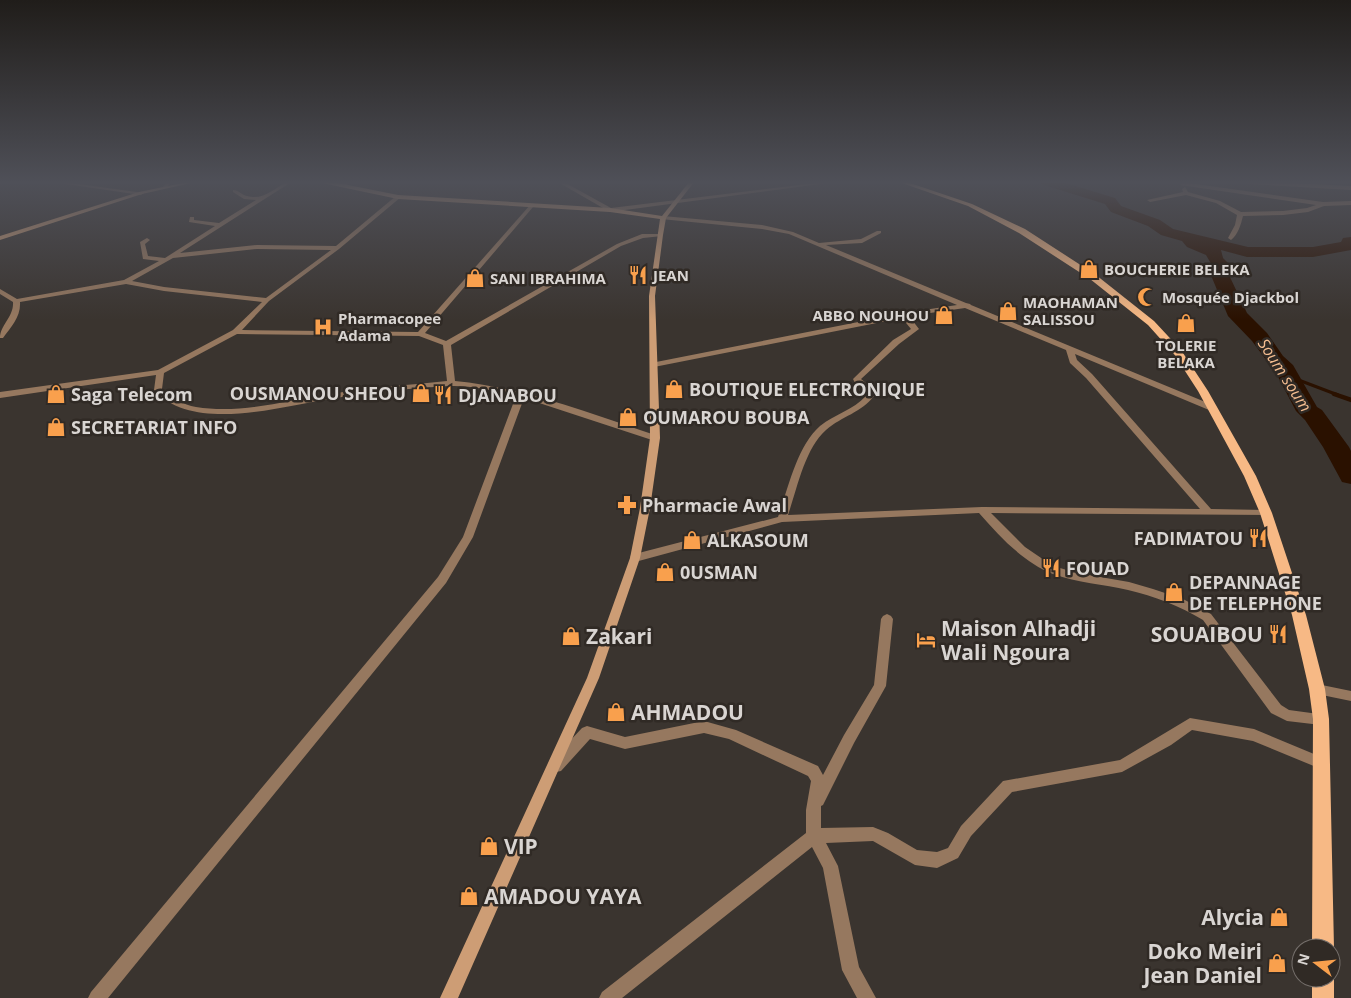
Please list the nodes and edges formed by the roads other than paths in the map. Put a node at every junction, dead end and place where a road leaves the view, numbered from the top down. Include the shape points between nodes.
1 (33, 228) edge
2 (215, 228) edge
3 (361, 228) edge
4 (512, 228) edge
5 (661, 228) edge
6 (755, 228) edge
7 (1015, 228) edge
8 (1237, 228) edge
9 (879, 232) dead end
10 (660, 235) junction
11 (0, 238) edge
12 (1232, 238) dead end
13 (146, 240) dead end
14 (820, 244) junction
15 (337, 248) junction
16 (172, 256) junction
17 (162, 259) junction
18 (126, 282) junction
19 (0, 291) edge
20 (267, 300) junction
21 (16, 301) junction
22 (968, 305) junction
23 (904, 315) junction
24 (236, 332) junction
25 (420, 334) junction
26 (0, 336) edge
27 (447, 344) junction
28 (1070, 349) junction
29 (654, 366) junction
30 (160, 372) junction
31 (451, 383) junction
32 (0, 395) edge
33 (521, 395) junction
34 (1212, 408) junction
35 (655, 438) junction
36 (982, 510) junction
37 (1208, 512) junction
38 (1266, 513) junction
39 (782, 519) junction
40 (635, 558) junction
41 (887, 619) dead end
42 (1317, 689) junction
43 (1351, 696) edge
44 (1321, 719) junction
45 (1321, 763) junction
46 (547, 776) junction
47 (813, 810) junction
48 (814, 836) junction
49 (1323, 938) edge
50 (97, 998) edge
51 (448, 998) edge
52 (608, 998) edge
53 (867, 998) edge

1 - 11 main road
2 - 16 street
3 - 15 street
4 - 25 street
5 - 10 main road
6 - 14 street via 791,233
7 - 34 main road via 1093,277 1151,323 1178,352
8 - 12 street
9 - 14 street via 862,241
10 - 27 street via 642,236 619,245
10 - 29 main road via 652,296
13 - 17 street via 142,243 145,258
14 - 22 street
15 - 16 street via 257,246
15 - 20 street
16 - 17 street
17 - 18 street
18 - 20 street via 164,290
18 - 21 street
19 - 21 street
20 - 24 street
21 - 26 street via 18,307 14,317
22 - 23 street
22 - 28 street
23 - 29 street
23 - 39 street via 915,328 857,379 869,389 870,396 864,404 822,429 790,489
24 - 25 street
24 - 30 street
25 - 27 street
27 - 31 street
28 - 34 street
28 - 37 street via 1073,361
29 - 35 main road
30 - 31 street via 158,390 170,401 194,409 258,408 345,394
30 - 32 street
31 - 33 street via 477,384
33 - 35 street
33 - 50 street via 468,537 442,580
34 - 38 main road via 1250,476
35 - 40 main road
36 - 37 street
36 - 39 street
36 - 44 street via 1005,537 1036,560 1069,575 1130,586 1196,610 1207,617 1276,709 1288,715
37 - 38 street
38 - 42 main road via 1299,614
39 - 40 street
40 - 46 main road via 594,678
41 - 47 street via 880,686
42 - 43 street
42 - 44 main road
44 - 45 main road
45 - 48 street via 1254,735 1190,724 1166,742 1122,766 1008,786 966,831 953,853 937,860 915,857 873,834
45 - 49 main road
46 - 47 street via 587,732 625,743 704,727 731,734 813,771 818,780
46 - 51 main road
47 - 48 street
48 - 52 street
48 - 53 street via 830,866 851,970

